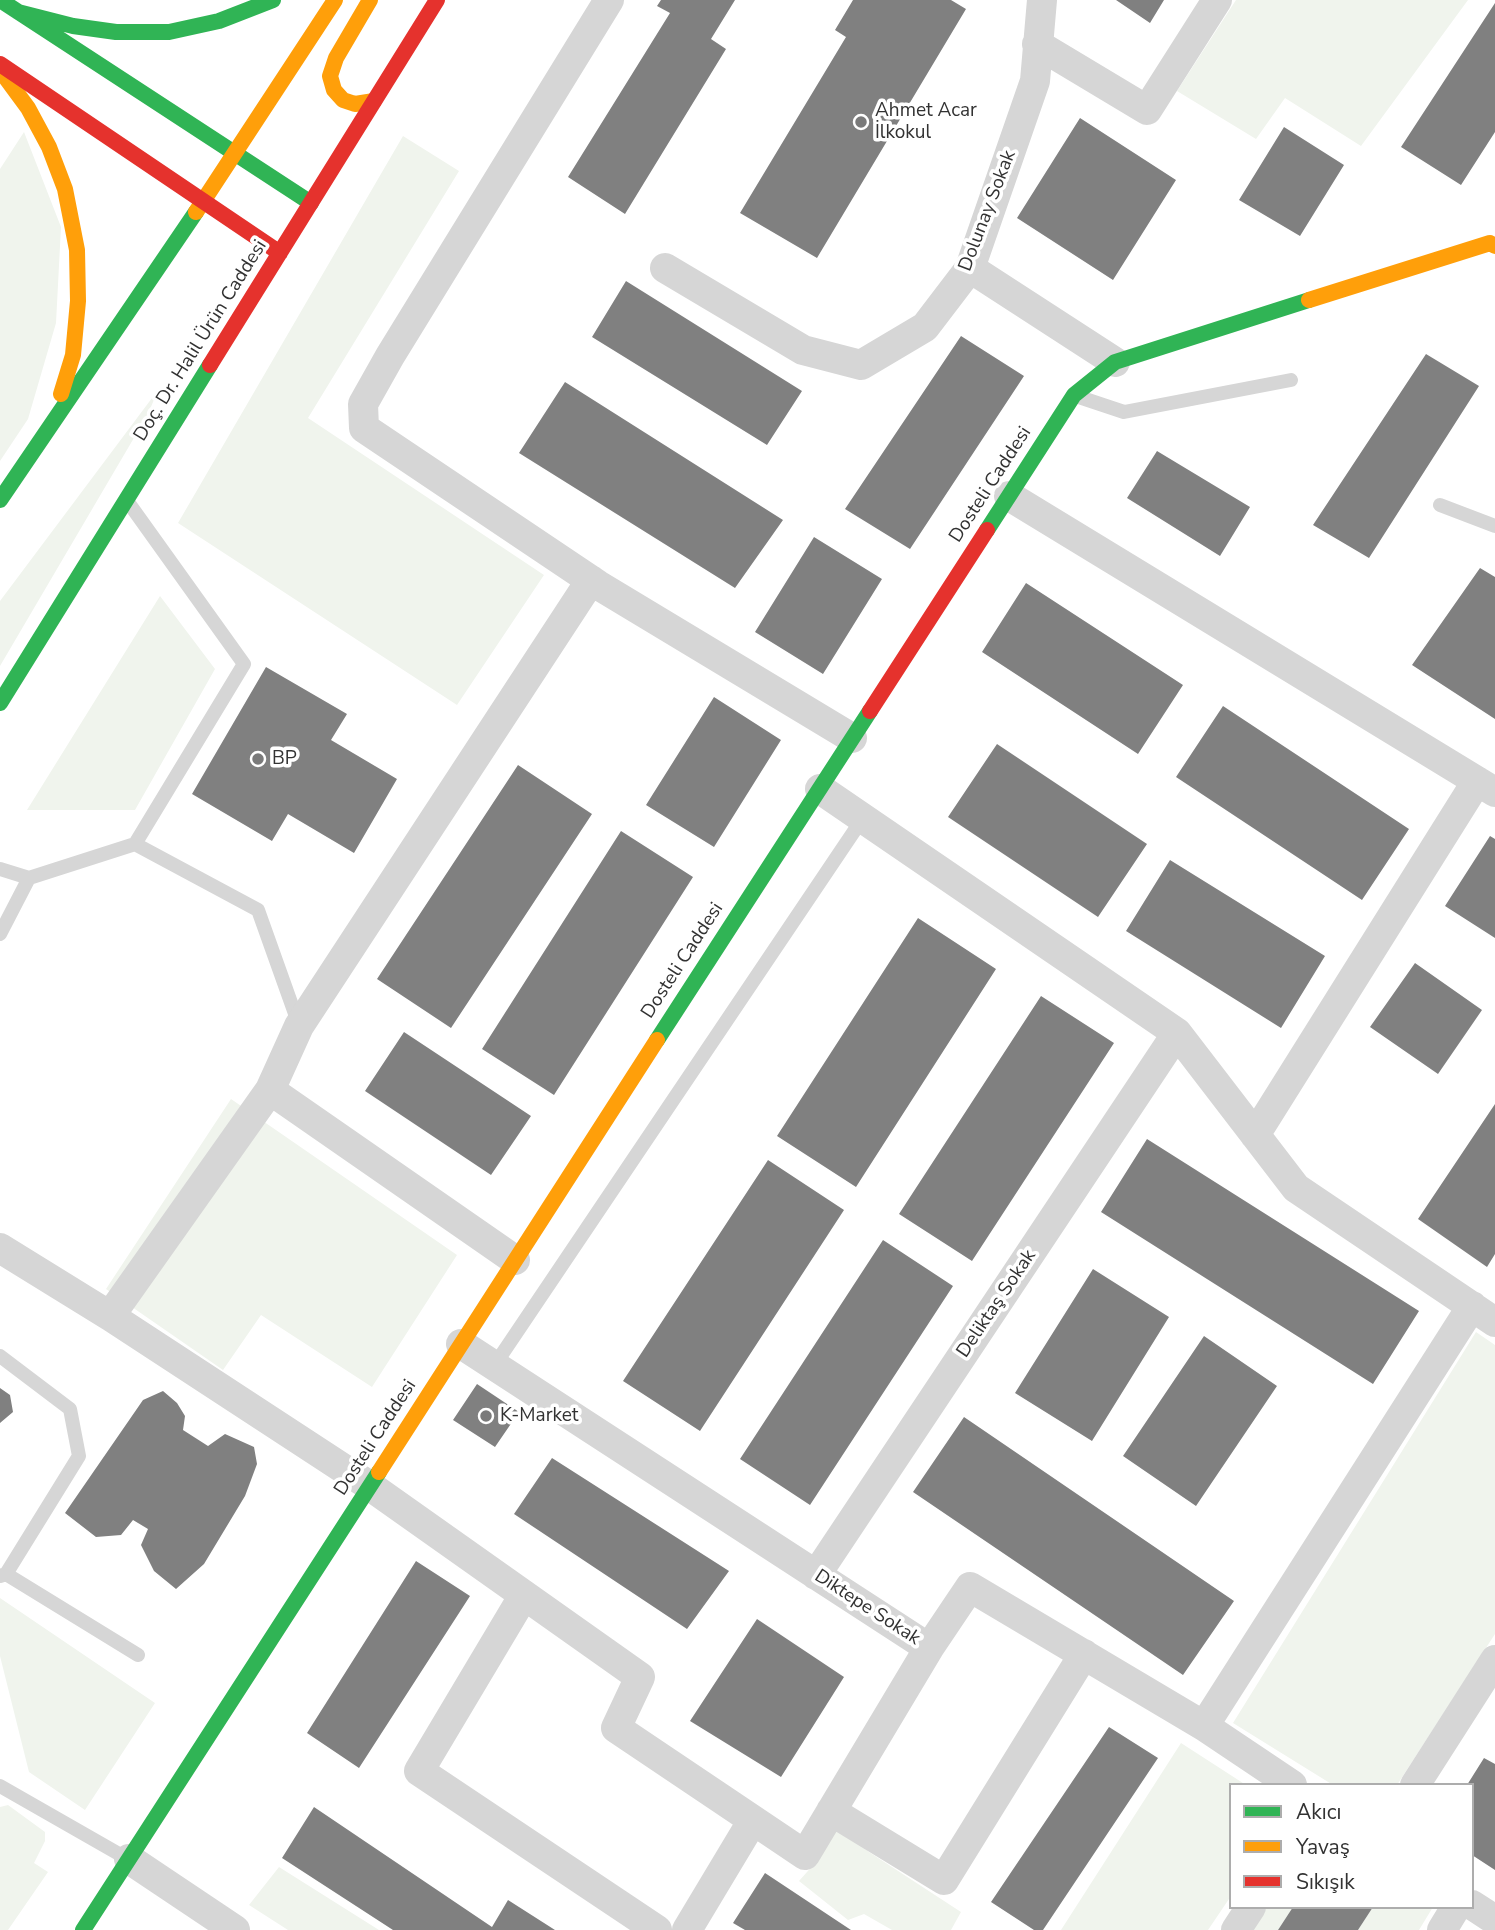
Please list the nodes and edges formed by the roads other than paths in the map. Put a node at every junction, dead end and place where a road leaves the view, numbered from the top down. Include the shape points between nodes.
1 (0, 0) edge
2 (273, 0) edge
3 (335, 0) edge
4 (370, 0) edge
5 (437, 0) edge
6 (609, 0) edge
7 (1042, 0) edge
8 (1217, 0) edge
9 (18, 12) junction
10 (1037, 44) junction
11 (0, 64) edge
12 (0, 71) edge
13 (374, 102) junction
14 (234, 155) junction
15 (204, 201) junction
16 (311, 204) junction
17 (1493, 241) edge
18 (280, 253) junction
19 (665, 268) dead end
20 (970, 268) junction
21 (1115, 362) junction
22 (1291, 380) dead end
23 (1074, 395) junction
24 (50, 428) junction
25 (1009, 496) junction
26 (0, 500) edge
27 (127, 500) junction
28 (1440, 505) dead end
29 (1495, 526) edge
30 (591, 580) junction
31 (0, 703) edge
32 (852, 738) junction
33 (1486, 786) edge
34 (820, 789) junction
35 (863, 818) junction
36 (135, 844) junction
37 (0, 869) edge
38 (29, 878) junction
39 (0, 934) edge
40 (299, 1026) junction
41 (1177, 1033) junction
42 (270, 1090) junction
43 (1255, 1135) junction
44 (0, 1248) edge
45 (515, 1260) junction
46 (1484, 1314) edge
47 (110, 1316) junction
48 (461, 1344) junction
49 (0, 1356) edge
50 (494, 1366) junction
51 (370, 1486) junction
52 (3, 1575) edge
53 (816, 1575) junction
54 (524, 1595) junction
55 (929, 1648) junction
56 (1084, 1654) junction
57 (138, 1655) dead end
58 (1495, 1660) edge
59 (1205, 1726) junction
60 (1289, 1783) edge
61 (1416, 1783) edge
62 (0, 1786) edge
63 (831, 1811) junction
64 (753, 1820) junction
65 (128, 1860) junction
66 (1474, 1906) edge
67 (1250, 1909) edge
68 (1455, 1909) edge
69 (1495, 1920) edge
70 (83, 1930) edge
71 (236, 1930) edge
72 (657, 1930) edge
73 (687, 1930) edge
74 (1236, 1930) edge
75 (1442, 1930) edge

1 - 9 street
2 - 9 street via 219,21 169,32 117,32
3 - 14 street
4 - 13 street via 335,58 330,76 343,100
5 - 13 street, Doç. Dr. Halil Ürün Caddesi
6 - 30 street via 363,404 364,428
7 - 10 street, Dolunay Sokak
8 - 10 street via 1147,110
9 - 14 street
10 - 20 street, Dolunay Sokak via 1035,81
11 - 15 street
12 - 24 street via 49,147 65,189 77,250 73,355
13 - 16 street, Doç. Dr. Halil Ürün Caddesi
14 - 15 street
14 - 16 street
15 - 18 street
15 - 24 street
16 - 18 street, Doç. Dr. Halil Ürün Caddesi
17 - 21 street, Dosteli Caddesi
18 - 27 street, Doç. Dr. Halil Ürün Caddesi
19 - 20 street, Dolunay Sokak via 803,350 861,365 925,327
20 - 21 street
21 - 23 street, Dosteli Caddesi
22 - 23 lane via 1124,412
23 - 25 street, Dosteli Caddesi
24 - 26 street
25 - 32 street, Dosteli Caddesi
25 - 33 street
27 - 31 street, Doç. Dr. Halil Ürün Caddesi
27 - 36 lane via 244,664
28 - 29 lane
30 - 32 street
30 - 40 street
32 - 34 street, Dosteli Caddesi
33 - 43 street
34 - 35 street
34 - 45 street, Dosteli Caddesi
35 - 41 street
35 - 50 lane
36 - 38 lane
36 - 40 lane via 258,910
37 - 38 lane
38 - 39 lane
40 - 42 street
41 - 43 street
41 - 53 street, Deliktaş Sokak
42 - 45 street
42 - 47 street
43 - 46 street via 1296,1188
44 - 47 street
45 - 48 street, Dosteli Caddesi
46 - 59 street
47 - 51 street
48 - 50 street, Diktepe Sokak
48 - 51 street, Dosteli Caddesi
49 - 52 lane via 70,1409 79,1456
50 - 53 street, Diktepe Sokak
51 - 54 street
51 - 65 street, Dosteli Caddesi
52 - 57 lane
53 - 55 street, Diktepe Sokak
54 - 64 street via 640,1677 616,1728
54 - 72 street via 419,1771
55 - 56 street, Diktepe Sokak via 970,1587
55 - 63 street
56 - 59 street, Diktepe Sokak
56 - 63 street via 944,1880
58 - 61 street
59 - 60 street, Diktepe Sokak
62 - 65 lane
63 - 64 street via 805,1856
64 - 73 street
65 - 70 street, Dosteli Caddesi
65 - 71 street
66 - 69 street
67 - 74 street
68 - 75 street

